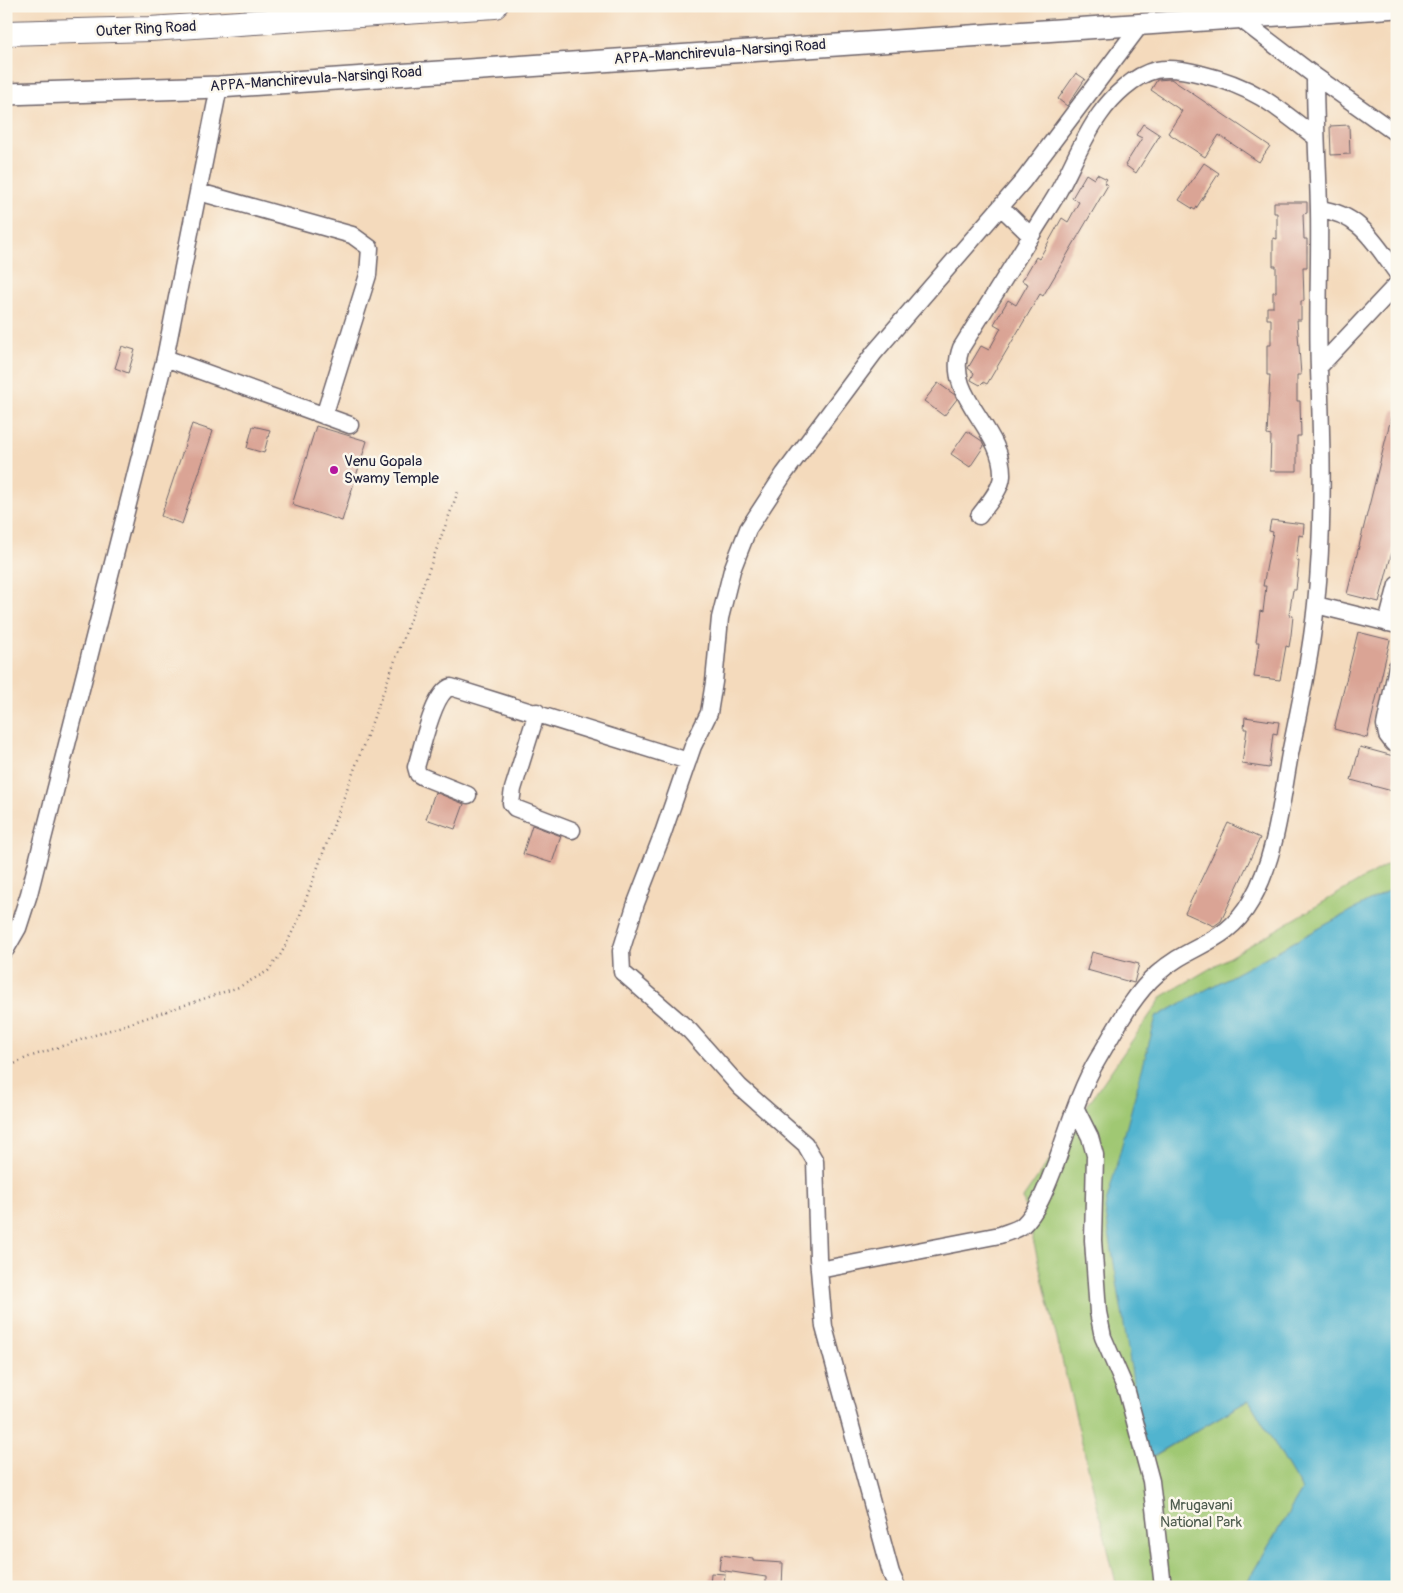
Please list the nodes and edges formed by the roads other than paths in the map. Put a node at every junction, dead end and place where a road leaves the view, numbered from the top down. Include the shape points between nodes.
1 (495, 6) edge
2 (1397, 7) edge
3 (1239, 18) junction
4 (1141, 24) junction
5 (8, 33) edge
6 (1315, 76) junction
7 (219, 87) junction
8 (6, 94) edge
9 (1397, 134) edge
10 (1315, 138) junction
11 (199, 192) junction
12 (1001, 207) junction
13 (1319, 209) junction
14 (1030, 236) junction
15 (1397, 273) edge
16 (1397, 284) edge
17 (164, 358) junction
18 (1319, 367) junction
19 (324, 416) junction
20 (350, 425) dead end
21 (979, 516) dead end
22 (1397, 585) edge
23 (1316, 605) junction
24 (1392, 624) edge
25 (1397, 667) edge
26 (537, 712) junction
27 (1397, 744) edge
28 (688, 761) junction
29 (468, 795) dead end
30 (572, 830) dead end
31 (6, 949) edge
32 (1076, 1109) junction
33 (819, 1270) junction
34 (897, 1587) edge
35 (1162, 1587) edge

1 - 5 highway, Outer Ring Road via 150,29
2 - 3 main road, APPA-Manchirevula-Narsingi Road
3 - 4 main road, APPA-Manchirevula-Narsingi Road
3 - 6 street
4 - 7 main road, APPA-Manchirevula-Narsingi Road
4 - 12 street
6 - 9 street
6 - 10 street
7 - 8 main road, APPA-Manchirevula-Narsingi Road
7 - 11 street
10 - 13 street
10 - 14 street via 1272,102 1247,88 1180,69 1155,70 1128,84 1100,113
11 - 17 street
11 - 19 street via 352,235 370,248 368,275
12 - 14 street
12 - 28 street via 874,353 784,474 748,529 732,570 720,618 708,713
13 - 15 street via 1349,217
13 - 18 street
14 - 21 street via 961,348 957,360 958,379 998,452 1002,476 998,488
16 - 18 street
17 - 19 street
17 - 31 street via 29,894 18,928
18 - 23 street via 1323,490
19 - 20 street
22 - 24 street
23 - 24 street
23 - 32 street via 1273,842 1252,899 1238,921 1222,936 1182,955 1156,975 1130,1006 1094,1065
25 - 27 street via 1385,725 1387,735
26 - 28 street
26 - 29 street via 451,687 440,694 416,767 423,777
26 - 30 street via 511,803 515,808
28 - 33 street via 621,951 622,972 690,1032 740,1087 805,1144 815,1161
32 - 33 street via 1049,1181 1037,1206 1022,1226 1000,1235
32 - 35 street via 1095,1155 1093,1240 1098,1312 1103,1337 1127,1392 1151,1481
33 - 34 street via 824,1327

